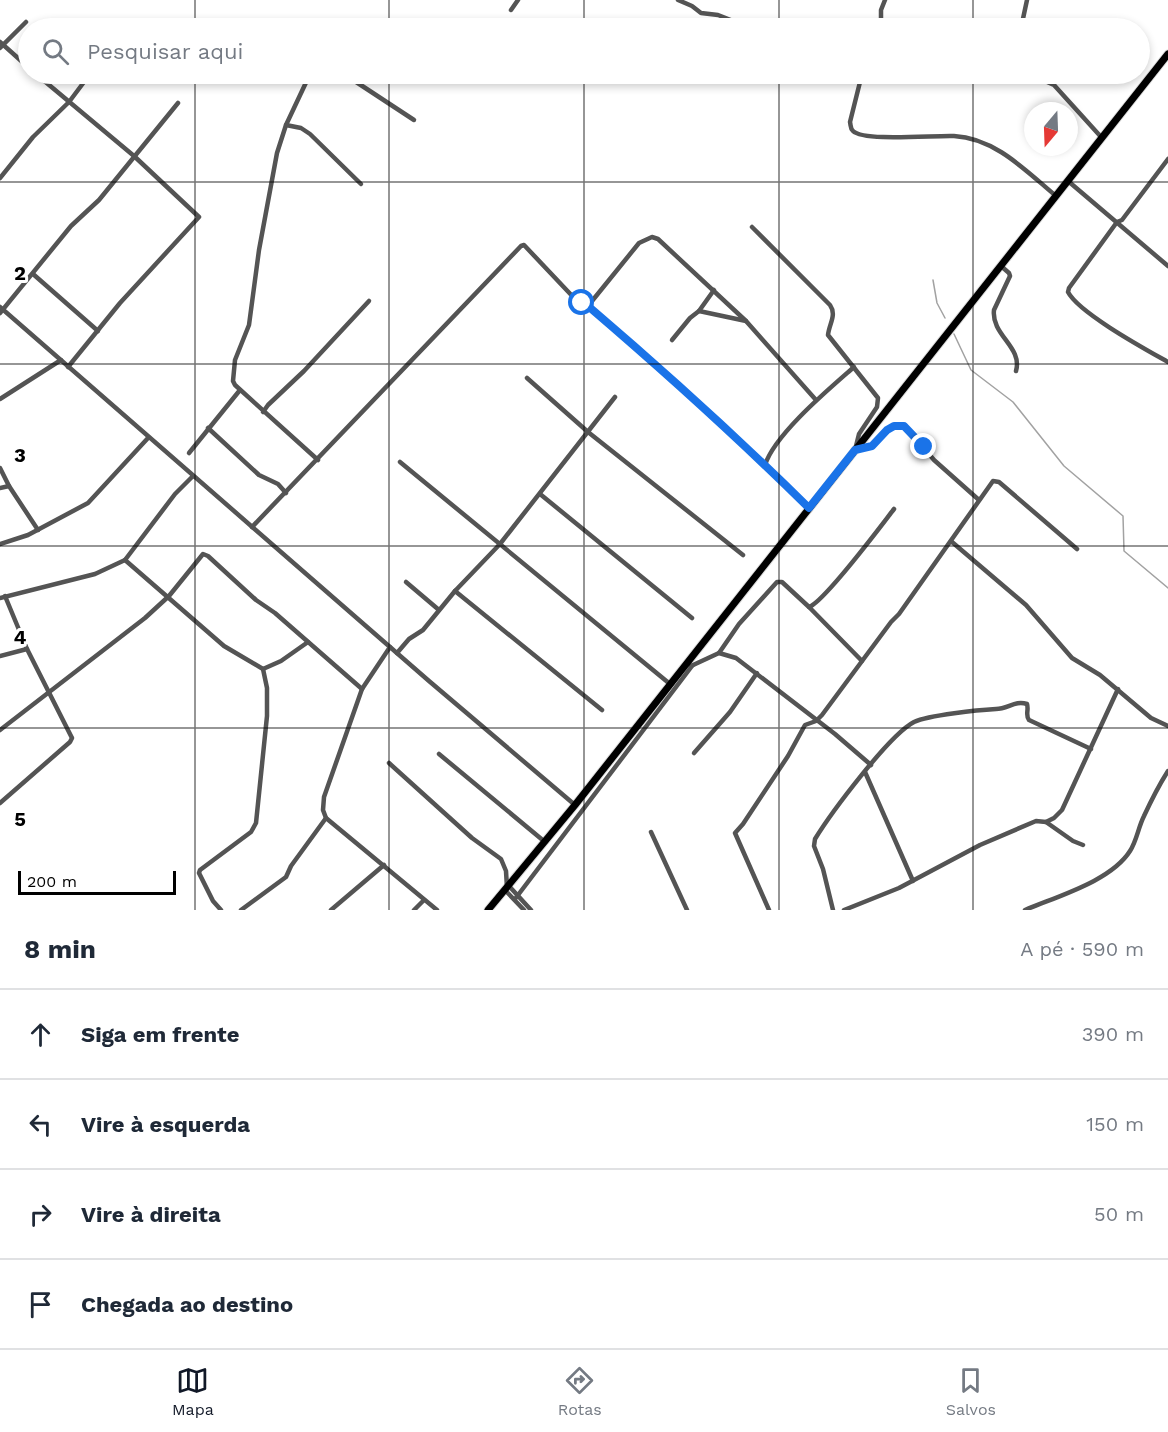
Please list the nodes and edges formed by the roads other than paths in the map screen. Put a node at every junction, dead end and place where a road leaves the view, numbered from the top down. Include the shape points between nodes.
1 (518, 0) edge
2 (678, 0) edge
3 (885, 0) edge
4 (1027, 0) edge
5 (511, 10) dead end
6 (726, 18) edge
7 (881, 18) edge
8 (1023, 18) edge
9 (18, 29) edge
10 (1, 45) edge
11 (1168, 54) edge
12 (18, 59) edge
13 (1150, 77) edge
14 (48, 84) edge
15 (82, 84) edge
16 (305, 84) edge
17 (359, 84) edge
18 (860, 84) edge
19 (1052, 84) edge
20 (1144, 84) edge
21 (69, 102) junction
22 (178, 103) dead end
23 (414, 120) dead end
24 (286, 125) junction
25 (1102, 138) junction
26 (134, 156) junction
27 (1168, 159) edge
28 (0, 178) edge
29 (1068, 181) junction
30 (361, 184) dead end
31 (1056, 196) junction
32 (1117, 222) junction
33 (752, 227) dead end
34 (1001, 266) junction
35 (1168, 266) edge
36 (33, 274) junction
37 (714, 290) junction
38 (369, 301) dead end
39 (588, 306) junction
40 (1, 310) edge
41 (699, 311) junction
42 (746, 321) junction
43 (98, 331) junction
44 (672, 340) dead end
45 (61, 360) junction
46 (1168, 362) edge
47 (68, 367) junction
48 (855, 367) junction
49 (1016, 371) dead end
50 (527, 378) dead end
51 (240, 390) junction
52 (615, 397) dead end
53 (0, 399) edge
54 (816, 400) junction
55 (263, 412) junction
56 (208, 428) junction
57 (588, 432) junction
58 (148, 438) junction
59 (855, 450) junction
60 (189, 453) dead end
61 (318, 460) junction
62 (400, 462) dead end
63 (765, 465) junction
64 (0, 468) edge
65 (192, 476) junction
66 (9, 486) junction
67 (0, 488) edge
68 (286, 493) junction
69 (540, 494) junction
70 (979, 500) junction
71 (809, 508) junction
72 (894, 509) dead end
73 (252, 528) junction
74 (38, 530) junction
75 (952, 542) junction
76 (0, 544) edge
77 (500, 544) junction
78 (1077, 549) dead end
79 (743, 555) dead end
80 (125, 560) junction
81 (405, 582) dead end
82 (454, 591) junction
83 (169, 596) junction
84 (3, 597) edge
85 (809, 607) junction
86 (439, 610) junction
87 (692, 618) dead end
88 (308, 642) junction
89 (390, 647) junction
90 (27, 649) junction
91 (397, 653) junction
92 (719, 653) junction
93 (0, 656) edge
94 (862, 661) junction
95 (692, 666) junction
96 (263, 669) junction
97 (678, 673) junction
98 (758, 673) junction
99 (670, 684) junction
100 (362, 689) junction
101 (1118, 689) junction
102 (49, 692) junction
103 (602, 710) dead end
104 (816, 721) junction
105 (1168, 726) edge
106 (0, 730) edge
107 (1091, 749) junction
108 (694, 753) dead end
109 (440, 754) dead end
110 (389, 763) dead end
111 (871, 765) junction
112 (1168, 771) edge
113 (865, 772) junction
114 (0, 802) edge
115 (575, 805) junction
116 (326, 818) junction
117 (1046, 822) junction
118 (651, 832) dead end
119 (545, 842) junction
120 (1083, 845) dead end
121 (384, 865) junction
122 (913, 881) junction
123 (507, 888) junction
124 (517, 897) junction
125 (424, 900) junction
126 (221, 910) edge
127 (241, 910) edge
128 (331, 910) edge
129 (414, 910) edge
130 (437, 910) edge
131 (488, 910) edge
132 (524, 910) edge
133 (531, 910) edge
134 (687, 910) edge
135 (769, 910) edge
136 (833, 910) edge
137 (844, 910) edge
138 (1025, 910) edge

1 - 5 street
2 - 6 street via 701,13
3 - 7 street
4 - 8 street
9 - 10 street
10 - 12 street
11 - 13 main road
14 - 21 street
15 - 21 street
16 - 24 street
17 - 23 street
18 - 31 street via 850,122 854,132 871,136 954,136 979,141 1020,166
19 - 25 street
20 - 25 main road
21 - 26 street
21 - 28 street via 33,137
22 - 26 street
24 - 30 street via 310,134
24 - 51 street via 259,250 249,325 235,360 233,381
25 - 29 main road
26 - 36 street
26 - 43 street via 199,217
27 - 32 street
29 - 31 main road
29 - 32 street
31 - 34 main road
32 - 35 street
32 - 46 street via 1068,292 1089,313
33 - 48 street via 830,305 833,316 828,335
34 - 49 street via 1010,276 993,316 1000,335 1018,359
34 - 59 main road
36 - 40 street
36 - 43 street
37 - 39 street via 652,237 639,243
37 - 41 street
37 - 42 street
38 - 55 street
39 - 61 street via 576,300 529,247 521,246
39 - 63 street
40 - 45 street
41 - 42 street
41 - 44 street
42 - 54 street
43 - 47 street
45 - 47 street
45 - 53 street
47 - 58 street
48 - 54 street
48 - 59 street via 878,398
50 - 57 street
51 - 55 street
51 - 56 street
52 - 57 street
54 - 63 street via 772,449
55 - 61 street
56 - 60 street
56 - 68 street via 259,475 278,484
57 - 69 street
57 - 79 street
58 - 65 street
58 - 74 street via 94,498
59 - 70 street via 872,446 894,426 904,426 934,460
59 - 71 main road
61 - 68 street
62 - 77 street
63 - 71 street
64 - 66 street
65 - 73 street
65 - 80 street
66 - 67 street
66 - 74 street
68 - 73 street
69 - 77 street
69 - 87 street
70 - 75 street
70 - 78 street via 993,481 999,482
71 - 97 main road
72 - 85 street via 827,592
73 - 89 street
74 - 76 street
75 - 94 street
75 - 101 street via 1026,605 1072,658
77 - 82 street
77 - 99 street
80 - 83 street
80 - 84 street via 95,574
81 - 86 street
82 - 86 street
82 - 103 street
83 - 88 street via 202,554
83 - 96 street via 231,651
83 - 102 street
84 - 90 street
85 - 92 street via 782,582 777,582
85 - 94 street
86 - 91 street
88 - 96 street
88 - 100 street
89 - 91 street
89 - 100 street
90 - 93 street
90 - 102 street
91 - 115 street
92 - 95 street
92 - 98 street via 736,658
94 - 104 street
95 - 97 street
95 - 124 street
96 - 126 street via 267,716 256,824 199,873
97 - 99 main road
98 - 104 street
98 - 108 street
99 - 115 main road
100 - 116 street via 324,797
101 - 105 street via 1151,718
101 - 107 street
102 - 106 street
102 - 114 street via 71,734 70,742
104 - 111 street
104 - 135 street via 805,725 735,833
107 - 111 street via 1029,720 1027,704 1016,703 1002,709 916,722 892,740
107 - 117 street via 1062,810
109 - 119 street
110 - 123 street via 472,838 499,857 506,871
111 - 113 street
112 - 138 street via 1129,852 1117,866 1099,878
113 - 122 street
113 - 136 street via 814,842
115 - 119 main road
116 - 121 street
116 - 127 street via 286,877
117 - 120 street
117 - 122 street via 1036,821 980,845
118 - 134 street
119 - 123 main road
121 - 125 street
121 - 128 street
122 - 137 street
123 - 124 street
123 - 131 main road
124 - 132 street
124 - 133 street
125 - 129 street
125 - 130 street

